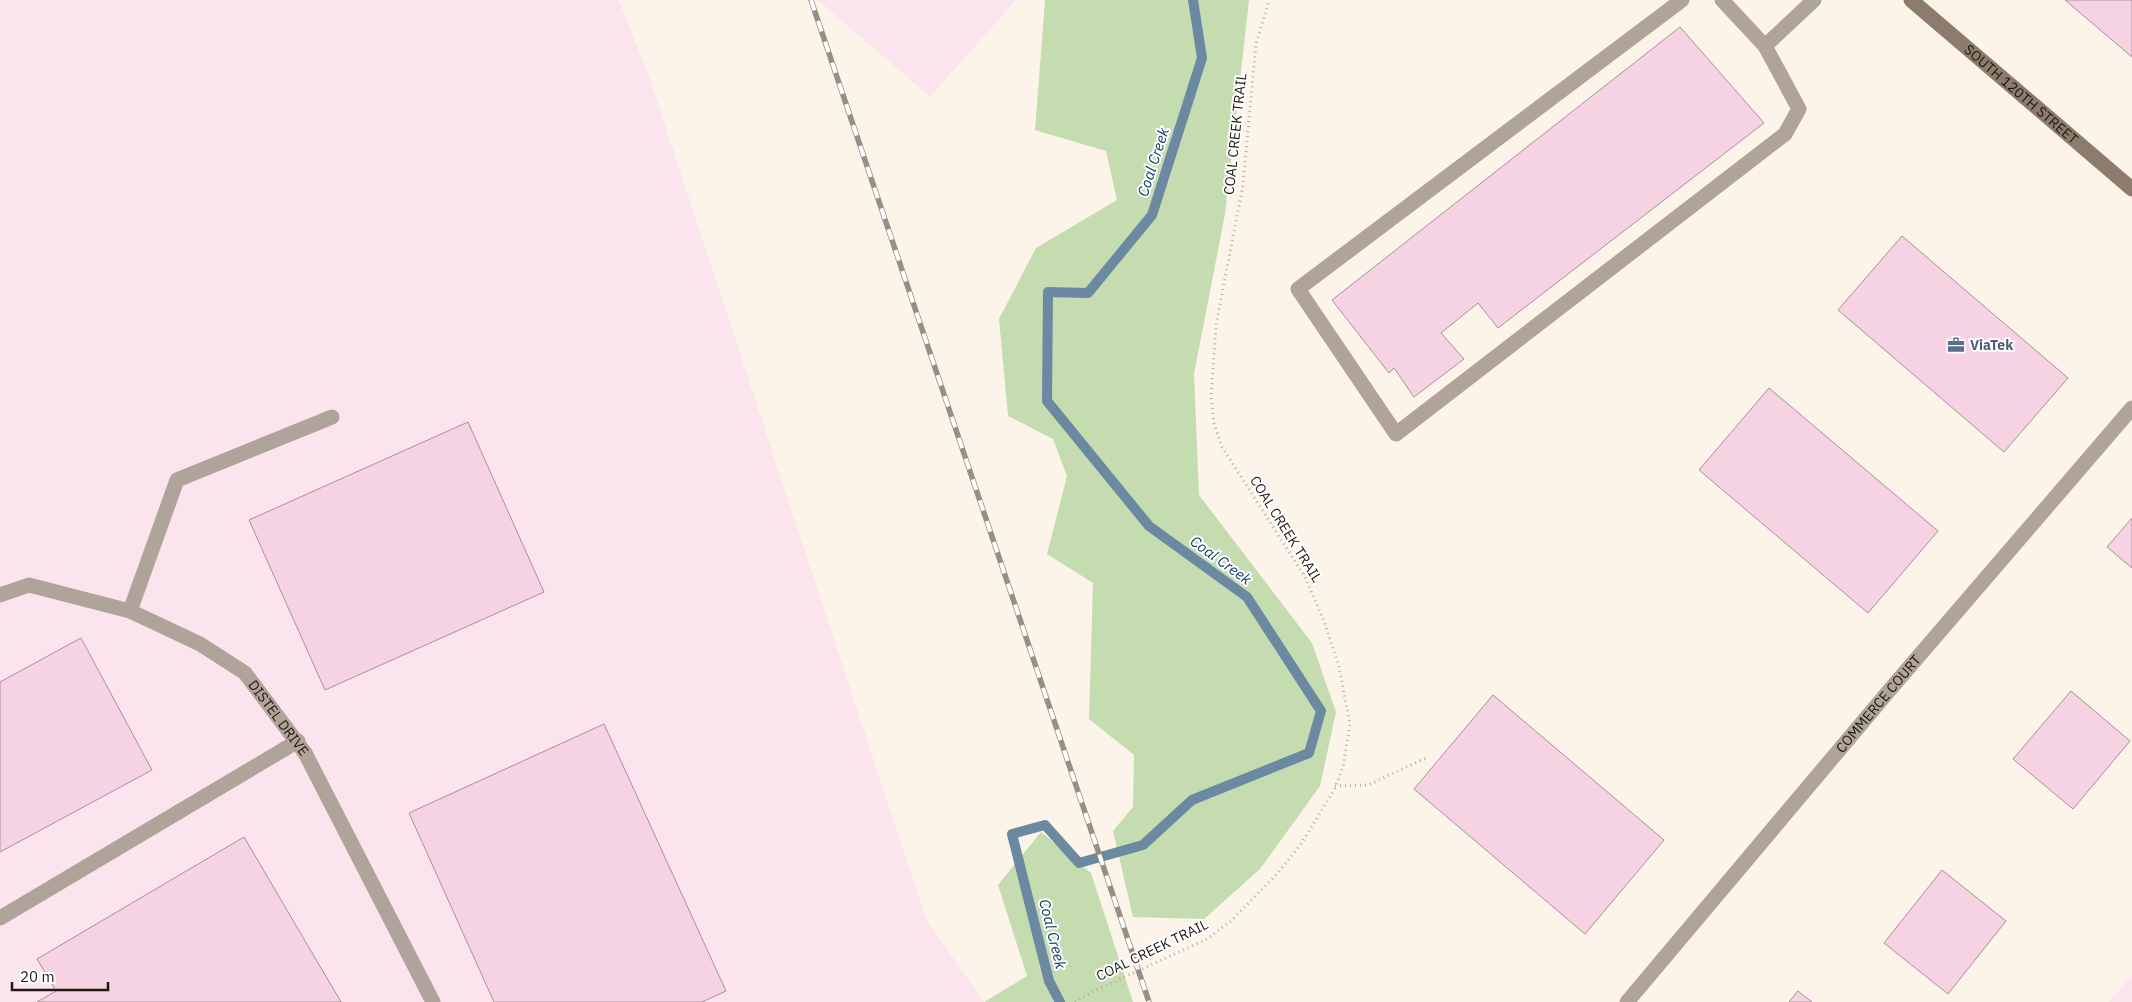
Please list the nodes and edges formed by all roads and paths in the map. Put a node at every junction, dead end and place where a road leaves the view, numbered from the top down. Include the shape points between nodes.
1 (1269, 0) edge
2 (1682, 0) edge
3 (1722, 0) edge
4 (1814, 0) edge
5 (1911, 0) edge
6 (1765, 46) junction
7 (2132, 189) edge
8 (2132, 408) edge
9 (332, 417) dead end
10 (0, 595) edge
11 (130, 611) junction
12 (298, 741) junction
13 (1428, 757) dead end
14 (1336, 786) junction
15 (0, 918) edge
16 (433, 1002) edge
17 (1075, 1002) edge
18 (1627, 1002) edge

1 - 14 path, COAL CREEK TRAIL via 1256,44 1243,185 1216,325 1211,397 1214,423 1222,447 1305,577 1339,667 1350,724 1343,768
2 - 6 street via 1298,289 1396,434 1785,134 1799,109
3 - 6 street
4 - 6 street
5 - 7 main road, SOUTH 120TH STREET
8 - 18 street, COMMERCE COURT
9 - 11 street via 177,480
10 - 11 street, DISTEL DRIVE via 29,585
11 - 12 street, DISTEL DRIVE via 200,644 245,673
12 - 15 street
12 - 16 street, DISTEL DRIVE
13 - 14 path via 1368,784
14 - 17 path, COAL CREEK TRAIL via 1301,844 1271,881 1231,921 1207,939

